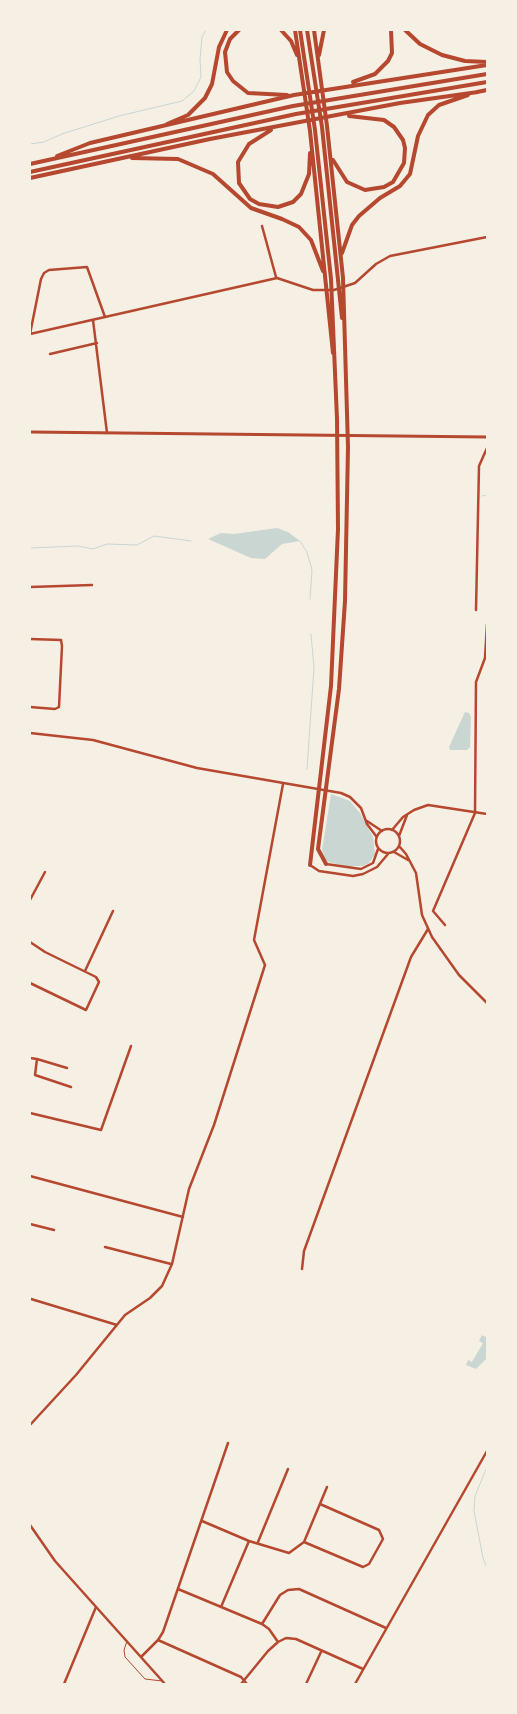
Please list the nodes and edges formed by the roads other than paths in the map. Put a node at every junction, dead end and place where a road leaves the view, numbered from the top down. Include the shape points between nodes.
1 (227, 30) edge
2 (239, 30) edge
3 (281, 30) edge
4 (295, 30) edge
5 (300, 30) edge
6 (308, 30) edge
7 (314, 30) edge
8 (324, 30) edge
9 (391, 30) edge
10 (405, 30) edge
11 (319, 62) junction
12 (487, 64) edge
13 (487, 74) edge
14 (487, 82) edge
15 (318, 83) junction
16 (306, 85) junction
17 (339, 87) junction
18 (487, 90) edge
19 (478, 92) junction
20 (294, 95) junction
21 (340, 116) junction
22 (158, 128) junction
23 (275, 128) junction
24 (312, 130) junction
25 (330, 153) junction
26 (122, 159) junction
27 (42, 161) junction
28 (30, 164) edge
29 (30, 172) edge
30 (30, 178) edge
31 (262, 226) dead end
32 (487, 236) edge
33 (342, 255) junction
34 (276, 278) junction
35 (341, 278) junction
36 (325, 279) junction
37 (330, 295) junction
38 (105, 318) junction
39 (93, 320) junction
40 (30, 334) edge
41 (98, 343) junction
42 (50, 354) dead end
43 (30, 432) edge
44 (108, 433) junction
45 (487, 437) edge
46 (487, 448) edge
47 (92, 585) dead end
48 (30, 587) edge
49 (476, 610) dead end
50 (487, 624) edge
51 (30, 639) edge
52 (30, 706) edge
53 (30, 733) edge
54 (283, 784) junction
55 (475, 813) junction
56 (487, 814) edge
57 (408, 815) junction
58 (367, 821) junction
59 (392, 830) junction
60 (382, 831) junction
61 (376, 836) junction
62 (399, 836) junction
63 (399, 846) junction
64 (378, 849) junction
65 (394, 852) junction
66 (388, 854) junction
67 (410, 862) junction
68 (326, 864) joint
69 (310, 865) joint
70 (45, 872) dead end
71 (30, 900) edge
72 (113, 911) dead end
73 (445, 925) dead end
74 (428, 929) junction
75 (30, 942) edge
76 (85, 971) junction
77 (30, 983) edge
78 (487, 1004) edge
79 (131, 1046) dead end
80 (30, 1058) edge
81 (37, 1059) junction
82 (67, 1068) dead end
83 (71, 1087) dead end
84 (30, 1113) edge
85 (30, 1176) edge
86 (183, 1217) junction
87 (30, 1224) edge
88 (54, 1230) dead end
89 (105, 1247) dead end
90 (172, 1264) junction
91 (302, 1269) dead end
92 (31, 1299) edge
93 (117, 1325) junction
94 (30, 1425) edge
95 (228, 1443) dead end
96 (487, 1451) edge
97 (288, 1469) dead end
98 (327, 1487) dead end
99 (320, 1504) junction
100 (202, 1520) junction
101 (30, 1525) edge
102 (248, 1541) junction
103 (258, 1542) junction
104 (304, 1542) junction
105 (178, 1589) junction
106 (96, 1607) junction
107 (221, 1607) junction
108 (262, 1624) junction
109 (386, 1628) junction
110 (127, 1640) junction
111 (158, 1640) junction
112 (278, 1642) junction
113 (322, 1651) junction
114 (142, 1656) junction
115 (363, 1669) junction
116 (245, 1680) junction
117 (163, 1683) edge
118 (64, 1684) edge
119 (241, 1684) edge
120 (247, 1684) edge
121 (306, 1684) edge
122 (354, 1684) edge

1 - 22 highway via 218,47 212,84 205,98 188,115
2 - 20 highway via 230,39 225,52 227,72 233,81 258,96
3 - 16 highway via 292,41
4 - 16 highway
5 - 16 highway
6 - 15 highway
7 - 11 highway
8 - 11 highway
9 - 17 highway via 392,53 384,67 369,78
10 - 12 highway via 420,44 442,55
11 - 15 highway
12 - 17 highway
13 - 27 highway via 293,106
14 - 29 highway via 296,114
15 - 25 highway
15 - 35 highway
16 - 24 highway
17 - 20 highway
18 - 19 highway
19 - 21 highway via 400,103
19 - 33 highway via 453,98 428,115 418,136 410,174 400,186 359,216
20 - 22 highway
21 - 23 highway
21 - 25 highway via 368,117 390,124 403,140 404,163 393,182 365,190 341,176
22 - 27 highway via 90,143
23 - 24 highway via 248,144 242,152 237,171 239,182 250,199 271,207 293,202 304,189
23 - 26 highway
24 - 36 highway
24 - 37 highway via 331,279
25 - 33 highway
26 - 30 highway
26 - 36 highway via 178,160 214,174 251,208 299,227 312,240
27 - 28 highway
31 - 34 street
32 - 34 street via 390,256 355,284 334,290 314,290
33 - 35 highway
34 - 38 street
35 - 68 highway via 348,454 345,601 339,689 318,849
36 - 37 highway
37 - 69 highway via 330,341 336,371 338,419 338,529 331,686
38 - 39 street
38 - 40 street via 87,267 50,270 41,279
39 - 40 street
39 - 41 street
41 - 42 street
41 - 44 street
43 - 44 main road
44 - 45 main road
46 - 49 street via 479,466
47 - 48 street
50 - 55 street via 486,653 476,682
51 - 52 street via 61,640 62,646 59,707
53 - 54 street via 108,743 187,766
54 - 58 street via 341,793 362,808
54 - 86 street via 254,940 264,965 214,1126 189,1189
55 - 56 street
55 - 57 street via 428,805
55 - 73 street via 433,911
57 - 59 street
57 - 62 street
58 - 60 street
58 - 61 street
59 - 60 street
59 - 62 street
60 - 61 street
61 - 64 street
62 - 63 street
63 - 65 street
63 - 67 street
64 - 66 street
64 - 68 street via 373,863 361,869
65 - 66 street
65 - 67 street
66 - 69 street via 377,867 354,876 319,871
67 - 74 street via 416,873 422,915
70 - 71 street
72 - 76 street
74 - 78 street via 459,975
74 - 91 street via 411,956 304,1252
75 - 76 street
76 - 77 street via 99,982 86,1010
79 - 84 street via 101,1130
80 - 81 street
81 - 82 street
81 - 83 street via 35,1075
85 - 86 street
86 - 90 street
87 - 88 street
89 - 90 street
90 - 93 street via 162,1286
92 - 93 street
93 - 94 street
95 - 100 street
96 - 109 street
97 - 103 street
98 - 99 street
99 - 104 street
99 - 104 street via 379,1530 383,1539 369,1564 363,1567
100 - 102 street
100 - 105 street
101 - 106 street via 55,1561
102 - 103 street
102 - 107 street
103 - 104 street via 289,1553
105 - 107 street
105 - 111 street
106 - 110 street
106 - 118 street
107 - 108 street
108 - 109 street via 280,1595 299,1589
108 - 112 street
109 - 115 street
110 - 114 street
110 - 117 lane via 125,1657 146,1679
111 - 114 street
111 - 116 street
112 - 113 street via 286,1638 296,1639
112 - 116 street
113 - 115 street
113 - 121 street
114 - 117 street
115 - 122 street
116 - 119 street
116 - 120 street

